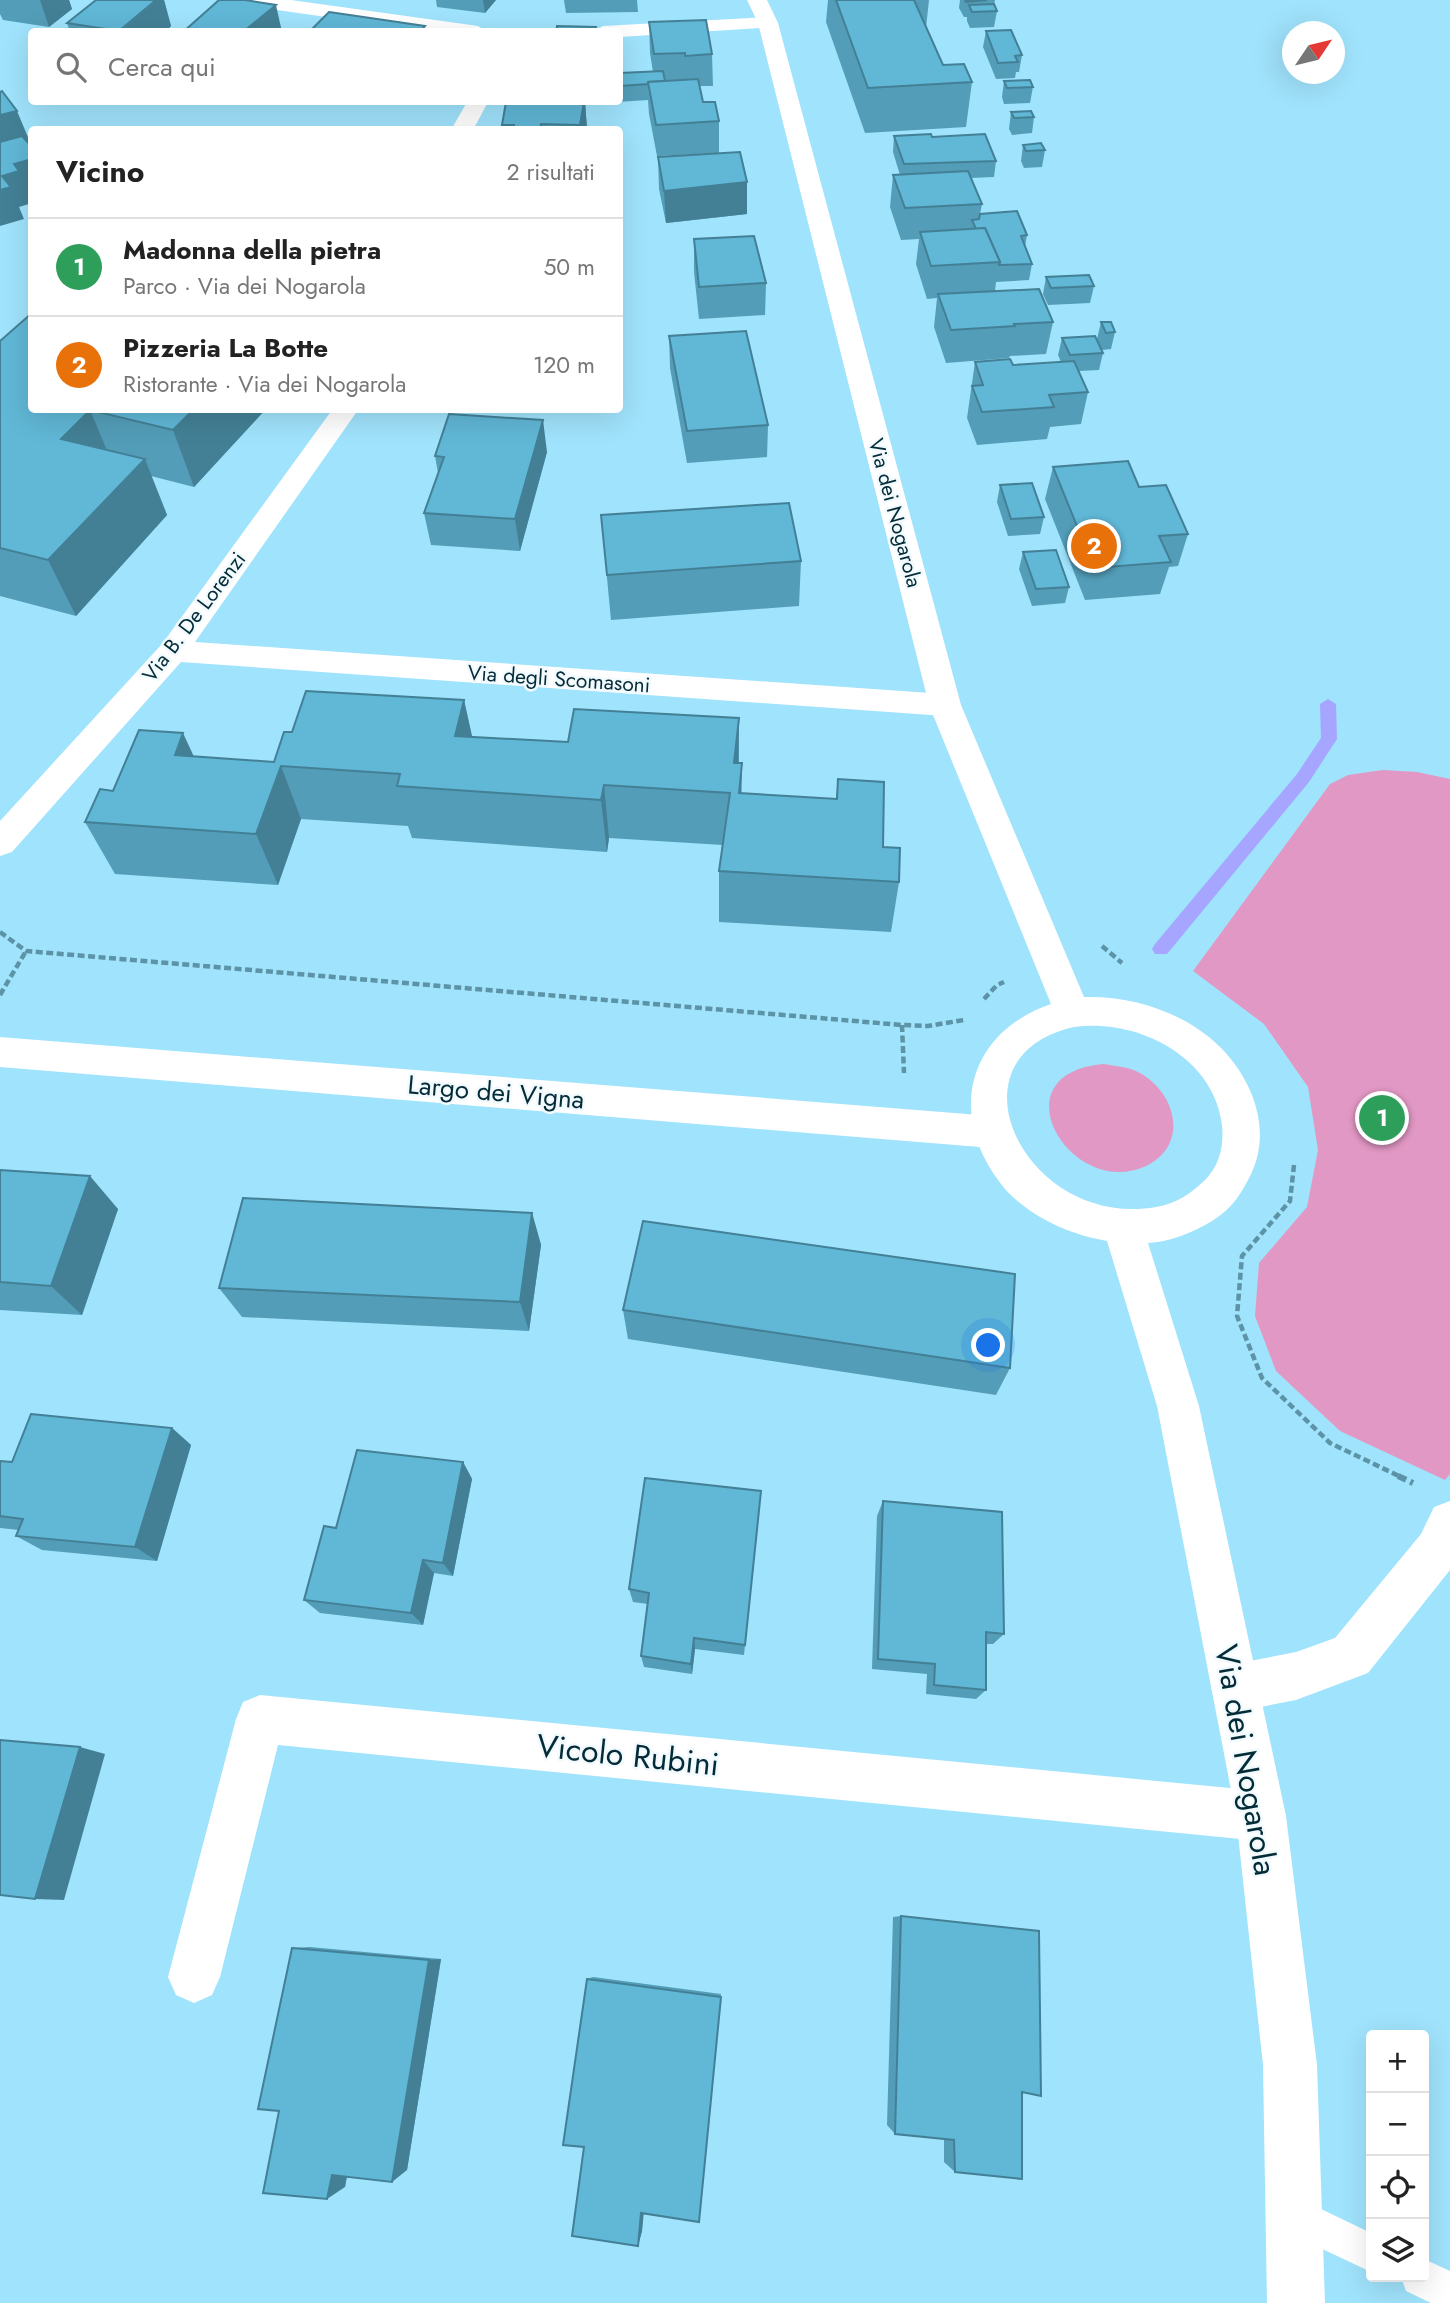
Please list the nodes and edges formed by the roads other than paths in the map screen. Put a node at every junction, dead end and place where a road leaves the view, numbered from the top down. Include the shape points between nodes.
1 (249, 0) edge
2 (763, 11) edge
3 (449, 28) edge
4 (623, 29) edge
5 (475, 105) edge
6 (464, 126) edge
7 (343, 413) edge
8 (173, 651) junction
9 (945, 705) junction
10 (0, 843) edge
11 (1073, 1013) junction
12 (0, 1052) edge
13 (992, 1132) junction
14 (1122, 1228) junction
15 (1446, 1543) edge
16 (1235, 1688) junction
17 (1261, 1816) junction
18 (194, 1978) dead end
19 (1294, 2215) junction
20 (1366, 2251) edge
21 (1429, 2282) edge
22 (1450, 2292) edge
23 (1296, 2303) edge

1 - 3 street
2 - 4 street
2 - 9 street, Via dei Nogarola
5 - 6 street
7 - 8 street, Via B. De Lorenzi
8 - 9 street, Via degli Scomasoni
8 - 10 street, Via B. De Lorenzi
9 - 11 street, Via dei Nogarola
11 - 13 street via 1040,1023 1013,1042 995,1068 987,1099
11 - 14 street via 1114,1012 1156,1022 1193,1043 1222,1073 1240,1108 1243,1145 1231,1180 1206,1208 1168,1224
12 - 13 street, Largo dei Vigna
13 - 14 street via 1009,1167 1040,1197 1079,1218
14 - 16 street, Via dei Nogarola via 1178,1406
15 - 16 street via 1350,1656 1296,1676
16 - 17 street, Via dei Nogarola
17 - 18 street, Vicolo Rubini via 260,1719
17 - 19 street, Via dei Nogarola via 1290,2066
19 - 20 lane
19 - 23 street, Via dei Nogarola
21 - 22 lane

